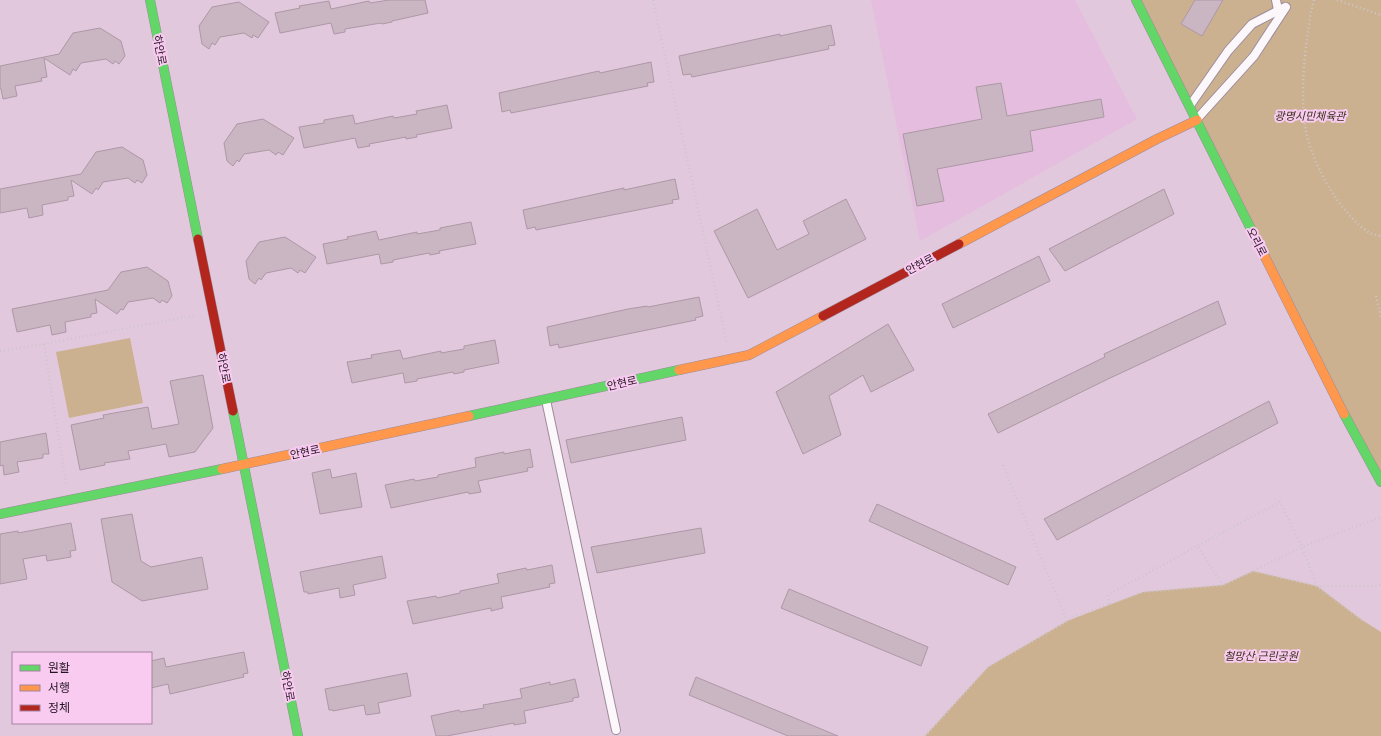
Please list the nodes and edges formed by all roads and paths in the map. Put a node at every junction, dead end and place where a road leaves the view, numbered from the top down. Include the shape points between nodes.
1 (150, 0) edge
2 (653, 0) edge
3 (1136, 0) edge
4 (1276, 0) edge
5 (1314, 0) edge
6 (1337, 0) edge
7 (1278, 10) junction
8 (1381, 15) edge
9 (1189, 106) junction
10 (1197, 120) junction
11 (1381, 236) edge
12 (1376, 296) dead end
13 (213, 312) junction
14 (1381, 317) edge
15 (44, 344) junction
16 (0, 351) edge
17 (731, 359) junction
18 (546, 400) junction
19 (244, 465) junction
20 (1003, 465) dead end
21 (1381, 482) edge
22 (68, 501) junction
23 (0, 514) edge
24 (1381, 517) edge
25 (1197, 546) junction
26 (1302, 547) junction
27 (1252, 571) junction
28 (1381, 584) edge
29 (1223, 585) junction
30 (1317, 586) junction
31 (1109, 604) junction
32 (1362, 620) dead end
33 (1067, 621) junction
34 (616, 730) dead end
35 (298, 736) edge
36 (925, 736) edge

1 - 13 street, 하안로
2 - 17 path
3 - 9 street, 오리로
4 - 7 lane
5 - 11 path via 1302,87 1306,132 1315,161 1344,210 1371,234
6 - 8 path
7 - 9 lane via 1252,24 1228,51
7 - 10 lane via 1286,7 1254,56
9 - 10 street, 오리로
10 - 17 street, 안현로 via 749,355
10 - 21 street, 오리로 via 1350,426
12 - 14 path
13 - 15 path
13 - 19 street, 하안로
15 - 16 path
15 - 22 path
17 - 18 street, 안현로
18 - 19 street, 안현로
18 - 34 lane
19 - 22 street, 안현로
19 - 35 street, 하안로
20 - 33 path
22 - 23 street, 안현로
24 - 26 path
25 - 26 path via 1280,502
25 - 29 path
25 - 31 path via 1108,595
26 - 27 path
26 - 30 path
27 - 29 path
27 - 30 path
28 - 30 path
29 - 31 path via 1143,592
30 - 32 path
31 - 33 path
33 - 36 path via 988,667

